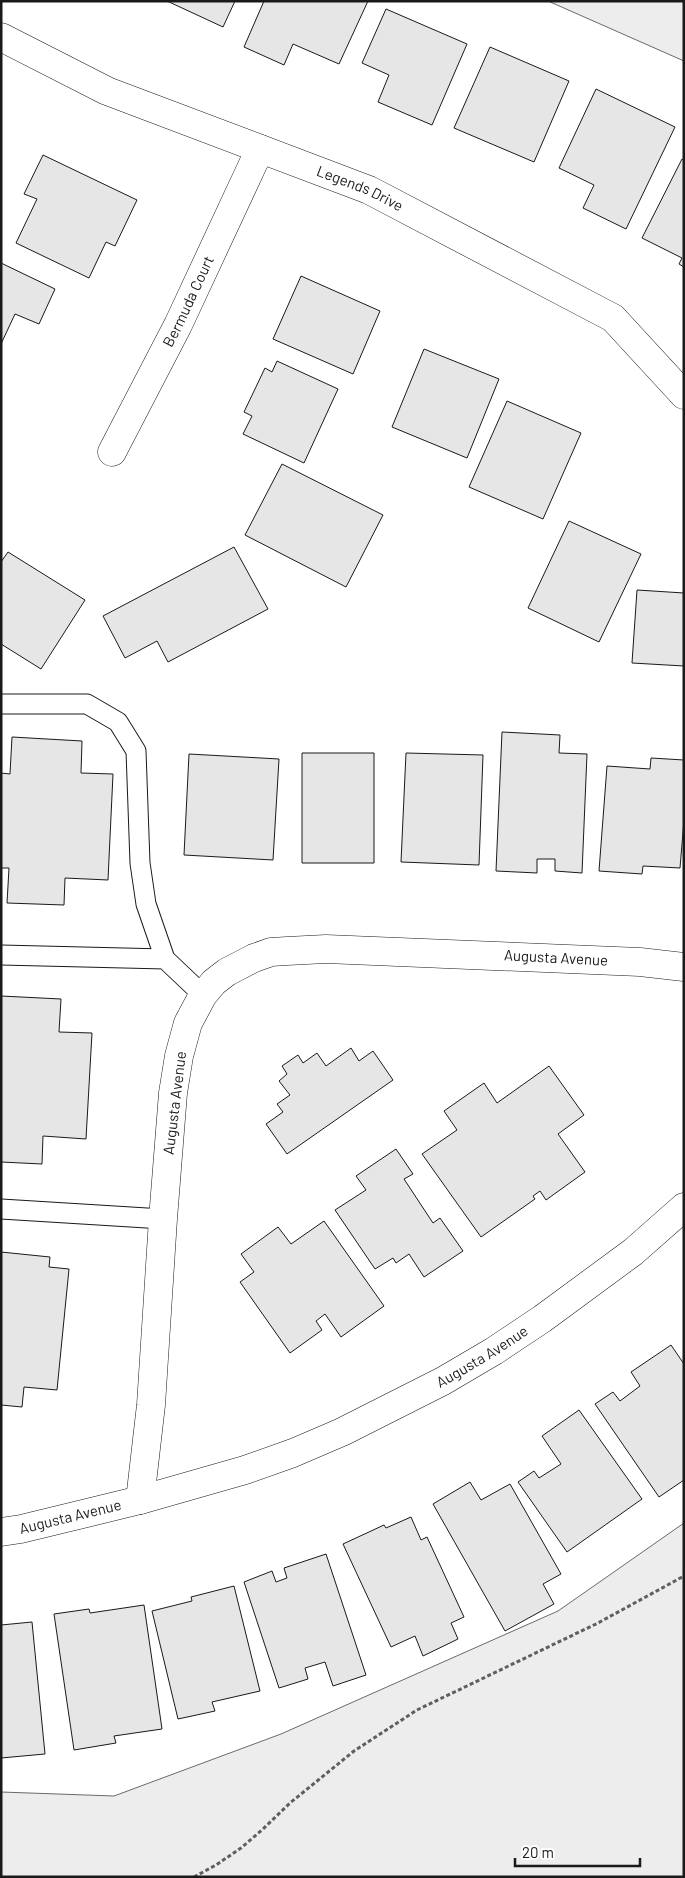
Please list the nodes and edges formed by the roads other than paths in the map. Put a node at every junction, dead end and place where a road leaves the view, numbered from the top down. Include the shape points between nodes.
1 (1, 37) edge
2 (260, 149) junction
3 (684, 395) edge
4 (112, 452) dead end
5 (1, 704) edge
6 (1, 955) edge
7 (165, 959) junction
8 (684, 967) edge
9 (203, 995) junction
10 (684, 1207) edge
11 (1, 1209) edge
12 (163, 1219) junction
13 (140, 1500) junction
14 (1, 1532) edge

1 - 2 street, Legends Drive via 107,91
2 - 3 street, Legends Drive via 368,190 613,318
2 - 4 street, Bermuda Court via 178,325
5 - 7 lane via 87,704 118,722 136,751 140,864 146,904
6 - 7 lane
7 - 9 lane
8 - 9 street, Augusta Avenue via 545,957 326,949 287,951 254,958 214,982
9 - 12 street, Augusta Avenue via 188,1024 179,1056
10 - 13 street, Augusta Avenue via 633,1252 542,1319 443,1381 294,1453
11 - 12 lane
12 - 13 street, Augusta Avenue via 151,1405
13 - 14 street, Augusta Avenue

